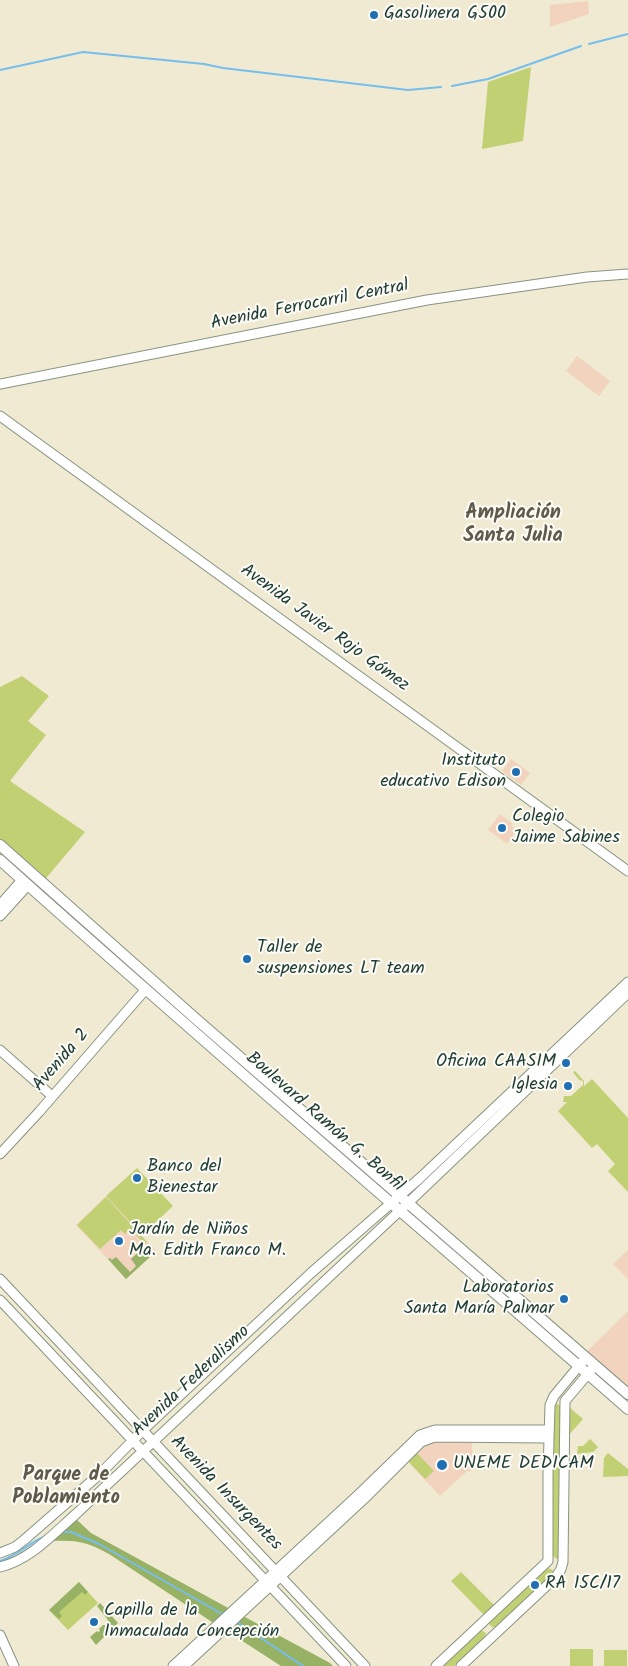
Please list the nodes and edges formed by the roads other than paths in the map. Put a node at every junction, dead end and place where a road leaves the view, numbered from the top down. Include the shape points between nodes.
1 (628, 274) edge
2 (0, 384) edge
3 (0, 416) edge
4 (0, 845) edge
5 (0, 860) edge
6 (628, 871) edge
7 (25, 882) junction
8 (0, 905) edge
9 (0, 916) edge
10 (124, 955) junction
11 (116, 964) junction
12 (628, 982) edge
13 (146, 989) junction
14 (628, 993) edge
15 (0, 1050) edge
16 (529, 1081) junction
17 (52, 1096) junction
18 (0, 1154) edge
19 (395, 1199) junction
20 (404, 1207) junction
21 (0, 1279) edge
22 (0, 1300) edge
23 (582, 1362) junction
24 (591, 1370) junction
25 (627, 1401) edge
26 (142, 1431) junction
27 (549, 1434) junction
28 (132, 1441) junction
29 (152, 1442) junction
30 (142, 1451) junction
31 (0, 1553) edge
32 (0, 1567) edge
33 (278, 1573) junction
34 (267, 1583) junction
35 (0, 1635) edge
36 (14, 1666) edge
37 (173, 1666) edge
38 (184, 1666) edge
39 (346, 1666) edge
40 (365, 1666) edge
41 (436, 1666) edge
42 (460, 1666) edge

1 - 2 street, Avenida Ferrocarril Central via 427,300
3 - 6 street, Avenida Javier Rojo Gómez
4 - 10 main road, Boulevard Ramón G. Bonfil
5 - 7 main road, Boulevard Ramón G. Bonfil
7 - 8 street
7 - 9 street
7 - 11 main road, Boulevard Ramón G. Bonfil
10 - 11 main road
10 - 19 main road, Boulevard Ramón G. Bonfil
11 - 13 main road, Boulevard Ramón G. Bonfil
12 - 16 street
13 - 17 street, Avenida 2
13 - 19 main road, Boulevard Ramón G. Bonfil
14 - 16 street
15 - 17 street
16 - 19 street, Avenida Federalismo
16 - 20 street, Avenida Federalismo
17 - 18 street, Avenida 2
19 - 20 main road, Boulevard Ramón G. Bonfil
19 - 26 street, Avenida Federalismo
20 - 23 main road, Boulevard Ramón G. Bonfil
20 - 29 street, Avenida Federalismo
21 - 26 street, Avenida Insurgentes
22 - 28 street, Avenida Insurgentes
23 - 24 main road, Boulevard Ramón G. Bonfil
23 - 27 street via 554,1396 550,1405
24 - 25 main road, Boulevard Ramón G. Bonfil
24 - 25 main road, Boulevard Ramón G. Bonfil via 604,1388
24 - 42 street via 565,1401 561,1569
26 - 28 street, Avenida Federalismo
26 - 29 street, Avenida Insurgentes
27 - 33 street via 434,1437 421,1442 364,1499
27 - 41 street via 548,1561
28 - 30 street, Avenida Insurgentes
28 - 31 street, Avenida Federalismo via 101,1473 31,1534 15,1547
29 - 30 street, Avenida Federalismo
29 - 33 street, Avenida Insurgentes
30 - 32 street, Avenida Federalismo via 42,1544 25,1557
30 - 34 street, Avenida Insurgentes
33 - 34 street
33 - 40 street, Avenida Insurgentes
34 - 37 street
34 - 38 street
34 - 39 street, Avenida Insurgentes
35 - 36 street

